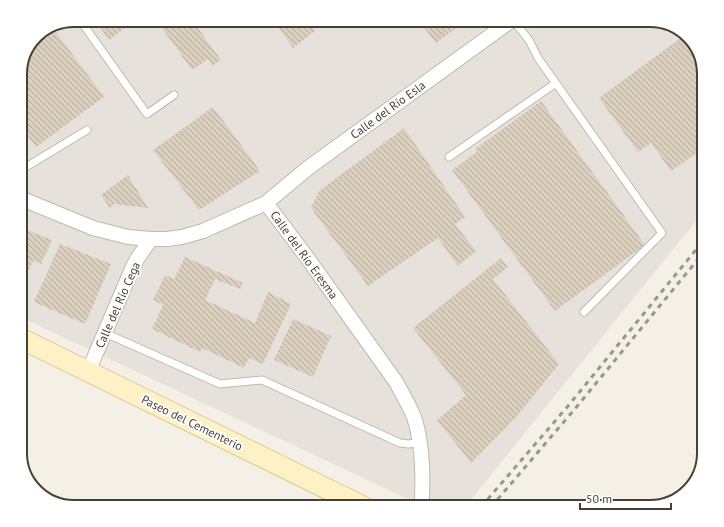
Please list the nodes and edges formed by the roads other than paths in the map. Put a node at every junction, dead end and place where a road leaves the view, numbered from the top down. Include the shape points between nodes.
1 (85, 27) edge
2 (503, 27) edge
3 (518, 27) edge
4 (556, 83) junction
5 (174, 95) dead end
6 (87, 130) dead end
7 (449, 157) dead end
8 (27, 166) edge
9 (27, 201) edge
10 (266, 203) junction
11 (151, 240) junction
12 (584, 312) dead end
13 (105, 333) junction
14 (27, 342) edge
15 (88, 372) junction
16 (419, 442) junction
17 (422, 497) dead end
18 (350, 500) edge

1 - 5 lane via 147,114
2 - 10 street, Calle del Río Esla via 308,168
3 - 4 lane
4 - 7 lane
4 - 12 lane via 662,233
6 - 8 lane
9 - 11 street, Calle del Río Eresma via 93,228
10 - 11 street, Calle del Río Eresma via 203,231
10 - 16 street, Calle del Río Eresma via 396,382 413,416
11 - 13 street, Calle del Río Cega via 138,259
13 - 15 street, Calle del Río Cega
13 - 16 lane via 220,384 262,380 400,443
14 - 15 main road, Paseo del Cementerio
15 - 18 main road, Paseo del Cementerio
16 - 17 street, Calle del Río Eresma

